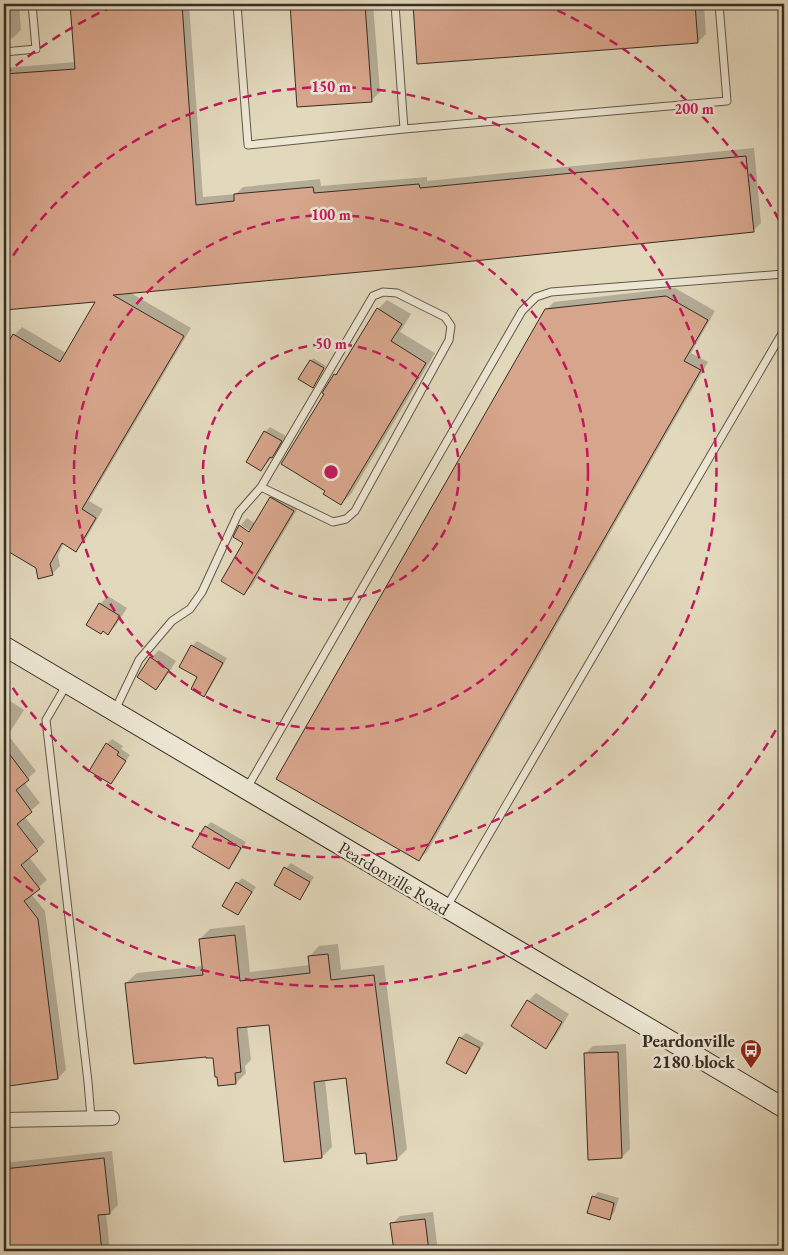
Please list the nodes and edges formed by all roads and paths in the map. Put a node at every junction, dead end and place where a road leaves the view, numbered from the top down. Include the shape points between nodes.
1 (32, 4) edge
2 (237, 4) edge
3 (395, 4) edge
4 (719, 4) edge
5 (4, 52) edge
6 (404, 129) junction
7 (784, 274) edge
8 (784, 330) edge
9 (261, 487) junction
10 (4, 646) edge
11 (67, 684) junction
12 (114, 712) junction
13 (246, 790) junction
14 (446, 908) junction
15 (784, 1108) edge
16 (91, 1118) junction
17 (112, 1118) dead end
18 (4, 1120) edge

1 - 5 lane via 36,49
2 - 6 lane via 248,144
3 - 6 lane
4 - 6 lane via 727,101
7 - 13 lane via 551,292 536,297 522,311
8 - 14 lane
9 - 9 lane via 373,296 383,292 397,293 445,317 451,326 449,340 355,511 346,519 333,522
9 - 12 lane via 239,512 202,592 190,609 172,622 139,660
10 - 11 street, Peardonville Road
11 - 12 street, Peardonville Road
11 - 16 lane via 46,720
12 - 13 street, Peardonville Road
13 - 14 street, Peardonville Road
14 - 15 street, Peardonville Road
16 - 17 street
16 - 18 street

